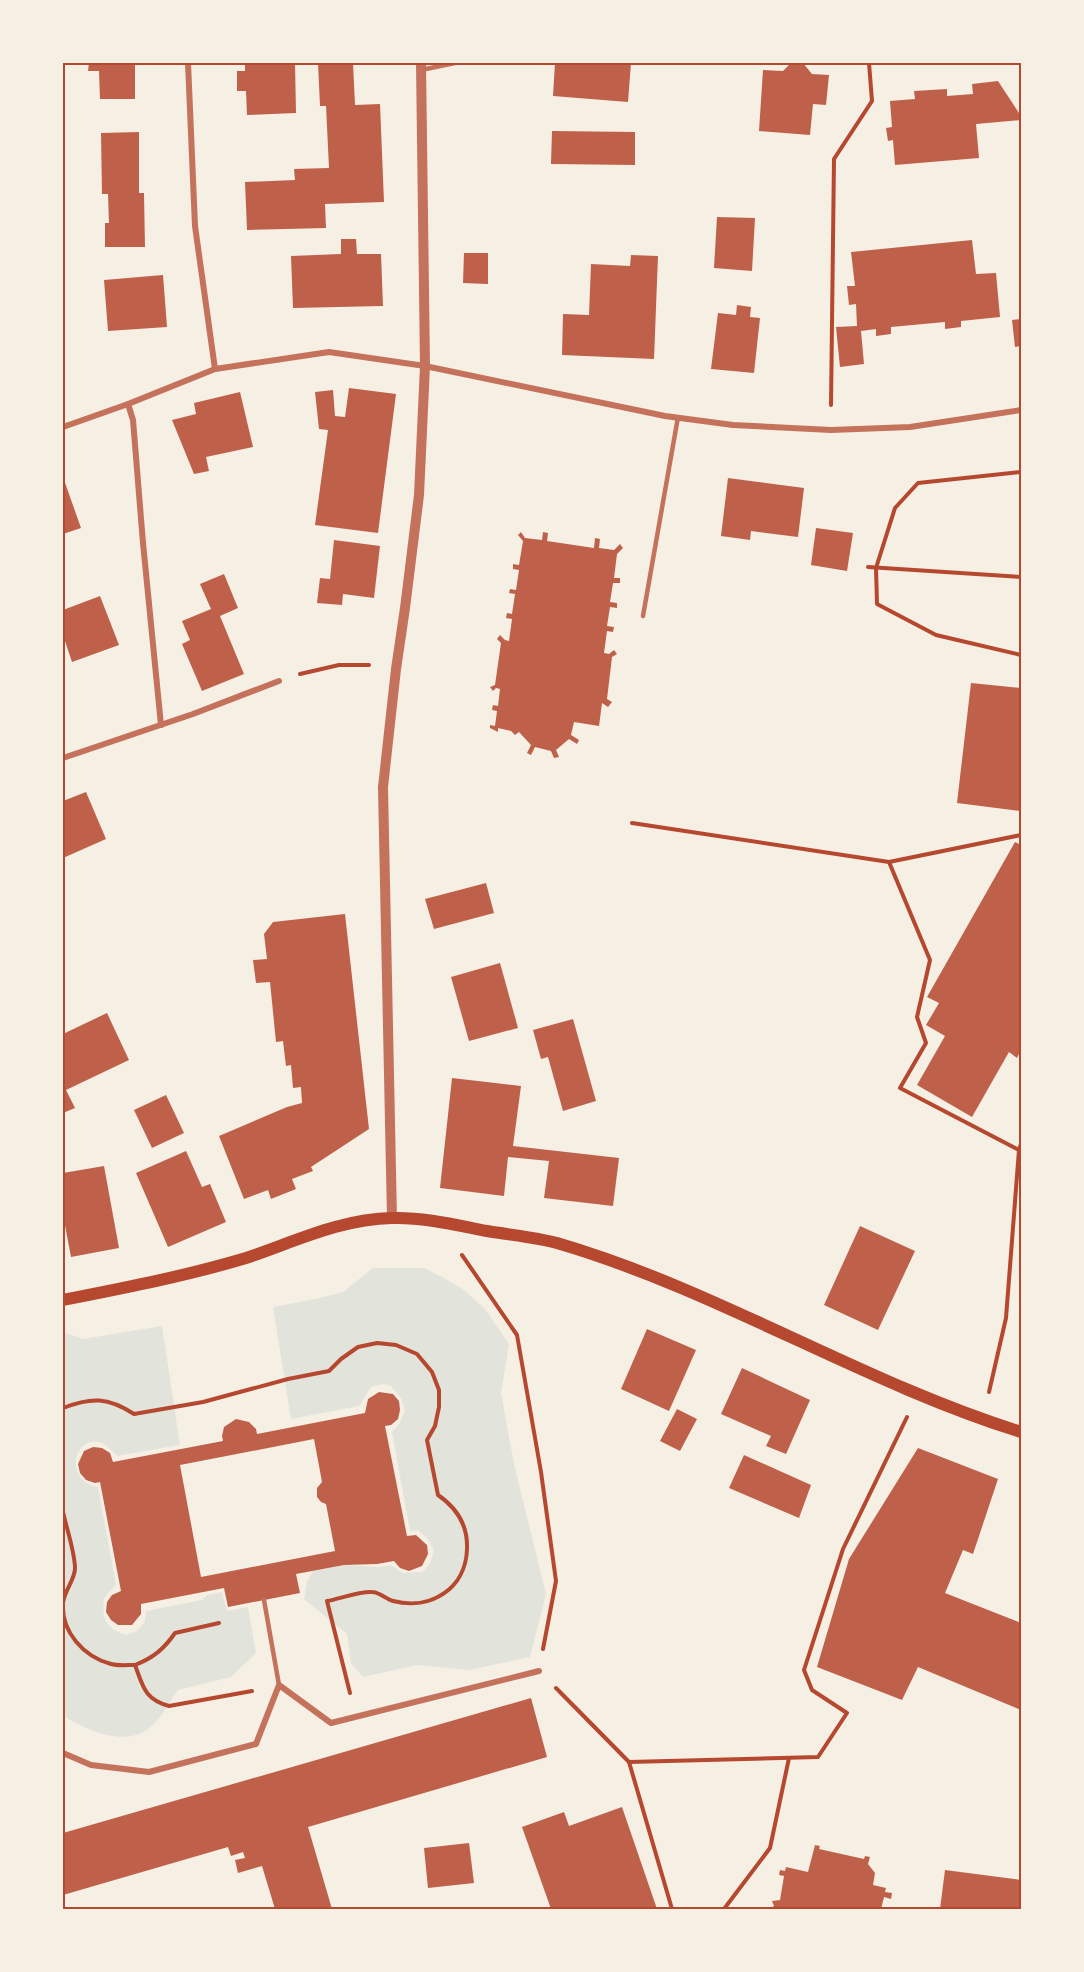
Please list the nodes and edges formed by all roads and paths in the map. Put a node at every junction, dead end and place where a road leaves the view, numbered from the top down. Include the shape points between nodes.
1 (188, 63) edge
2 (455, 63) edge
3 (869, 63) edge
4 (421, 66) edge
5 (425, 366) junction
6 (215, 369) junction
7 (128, 404) junction
8 (1021, 410) edge
9 (678, 417) junction
10 (63, 427) edge
11 (831, 430) junction
12 (1021, 472) edge
13 (868, 567) dead end
14 (876, 568) junction
15 (1021, 577) edge
16 (643, 616) dead end
17 (1021, 655) edge
18 (396, 669) junction
19 (279, 681) joint
20 (161, 725) junction
21 (63, 758) edge
22 (632, 823) dead end
23 (1021, 835) edge
24 (889, 862) junction
25 (1021, 1144) edge
26 (1020, 1150) edge
27 (392, 1218) junction
28 (439, 1222) junction
29 (63, 1300) edge
30 (918, 1395) junction
31 (63, 1408) edge
32 (983, 1420) junction
33 (1021, 1432) edge
34 (63, 1512) edge
35 (264, 1600) dead end
36 (219, 1623) dead end
37 (135, 1665) junction
38 (539, 1671) junction
39 (279, 1685) junction
40 (237, 1693) dead end
41 (356, 1717) junction
42 (63, 1753) edge
43 (789, 1758) junction
44 (629, 1762) junction
45 (672, 1909) edge
46 (724, 1909) edge

1 - 6 street via 195,226
2 - 4 lane
3 - 11 path via 872,100 834,159
4 - 5 street
5 - 6 street via 328,352
5 - 9 street
5 - 18 street via 419,495
6 - 7 street
7 - 10 street
7 - 20 street via 134,420
8 - 11 street via 910,427
9 - 11 street via 733,425
9 - 16 lane
12 - 14 path via 918,483 895,508
13 - 14 path
14 - 15 path
14 - 17 path via 877,604 936,635
18 - 19 path via 339,665
18 - 27 street via 383,787
19 - 20 street
20 - 21 street
22 - 24 path
23 - 24 path
24 - 26 path via 930,960 916,1017 926,1042 900,1088
25 - 26 path
26 - 32 path via 1006,1318
27 - 28 main road
27 - 29 main road via 337,1225 245,1258
28 - 30 main road via 555,1243 666,1280
28 - 38 path via 517,1335 556,1581
30 - 32 main road
30 - 43 path via 843,1549 804,1670 812,1690 847,1713 818,1757
31 - 41 path via 79,1401 100,1399 119,1404 134,1414 203,1402 329,1371 358,1347 377,1343 396,1345 417,1354 432,1372 439,1389 435,1426 427,1440 438,1495 461,1518 468,1538 467,1560 459,1580 444,1594 427,1602 410,1604 373,1592 327,1601
32 - 33 main road
34 - 37 path via 76,1570 63,1603 65,1624 93,1658 113,1665
35 - 39 lane
36 - 37 path via 175,1633 151,1658
37 - 40 path via 145,1692 155,1702 168,1706
38 - 41 street
38 - 44 path
39 - 41 street via 331,1723
39 - 42 street via 256,1744 149,1772 92,1765
43 - 44 path
43 - 46 path via 770,1848
44 - 45 path

